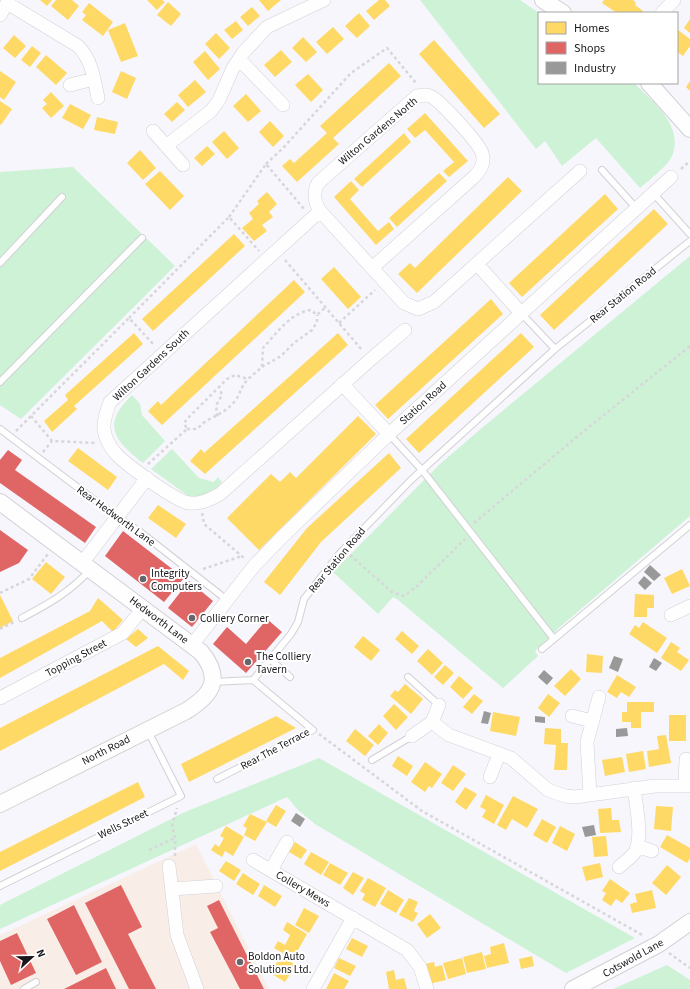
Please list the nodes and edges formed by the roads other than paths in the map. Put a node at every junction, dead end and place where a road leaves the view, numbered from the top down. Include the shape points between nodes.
1 (324, 0) edge
2 (543, 0) edge
3 (8, 1) edge
4 (561, 12) edge
5 (0, 15) edge
6 (239, 59) junction
7 (94, 79) junction
8 (650, 84) edge
9 (70, 85) dead end
10 (98, 98) dead end
11 (283, 105) dead end
12 (690, 129) edge
13 (153, 131) dead end
14 (166, 146) junction
15 (183, 165) dead end
16 (602, 170) dead end
17 (580, 171) dead end
18 (671, 177) dead end
19 (654, 194) junction
20 (62, 197) dead end
21 (638, 209) junction
22 (316, 214) junction
23 (690, 234) edge
24 (142, 238) dead end
25 (690, 241) edge
26 (0, 263) edge
27 (477, 264) junction
28 (372, 268) junction
29 (522, 314) junction
30 (405, 330) dead end
31 (556, 349) junction
32 (0, 382) edge
33 (342, 384) junction
34 (5, 433) edge
35 (389, 434) junction
36 (0, 439) edge
37 (422, 470) junction
38 (143, 475) junction
39 (0, 502) edge
40 (117, 517) junction
41 (690, 524) edge
42 (87, 566) junction
43 (227, 600) junction
44 (690, 606) edge
45 (143, 608) junction
46 (671, 615) dead end
47 (22, 618) road end
48 (554, 639) junction
49 (192, 645) junction
50 (542, 650) dead end
51 (270, 660) junction
52 (290, 677) dead end
53 (408, 677) dead end
54 (253, 680) junction
55 (211, 687) junction
56 (599, 697) dead end
57 (0, 698) edge
58 (439, 706) joint
59 (572, 716) dead end
60 (592, 721) junction
61 (432, 722) junction
62 (148, 730) junction
63 (412, 736) joint
64 (498, 754) junction
65 (686, 759) dead end
66 (372, 760) dead end
67 (490, 777) dead end
68 (217, 779) dead end
69 (687, 786) edge
70 (634, 788) junction
71 (590, 795) junction
72 (0, 804) edge
73 (287, 842) dead end
74 (637, 846) junction
75 (652, 851) dead end
76 (253, 860) dead end
77 (169, 866) road end
78 (619, 867) dead end
79 (271, 870) junction
80 (0, 886) edge
81 (216, 886) dead end
82 (172, 889) junction
83 (354, 918) junction
84 (690, 922) edge
85 (36, 982) dead end
86 (24, 989) edge
87 (197, 989) edge
88 (313, 989) edge
89 (427, 989) edge
90 (573, 989) edge

1 - 6 street via 267,27
2 - 4 street
3 - 5 street
3 - 7 street via 78,46 89,60
6 - 11 street
6 - 14 street via 211,112
7 - 9 street
7 - 10 street
8 - 12 street
13 - 14 street
14 - 15 street
16 - 21 lane
17 - 27 street, Wilton Gardens North
18 - 19 street, Station Road
19 - 21 street, Station Road
19 - 23 lane
20 - 26 lane
21 - 29 street, Station Road
22 - 28 street, Wilton Gardens North
22 - 28 street, Wilton Gardens North via 314,190 318,183 411,100 425,95 439,102 479,146 483,162 481,169
22 - 38 street, Wilton Gardens South via 110,402 105,415 104,429 108,443 116,454
24 - 32 lane
25 - 31 lane, Rear Station Road
27 - 28 street, Wilton Gardens North via 434,302 418,309 404,303
27 - 29 street
29 - 31 lane
29 - 35 street, Station Road
30 - 33 street
31 - 37 lane, Rear Station Road
33 - 35 street
33 - 38 street via 220,494 200,503 185,502
34 - 36 lane
34 - 40 lane, Rear Hedworth Lane
35 - 37 lane
35 - 43 street, Station Road via 254,566
37 - 48 lane
37 - 51 lane, Rear Station Road via 344,549 304,599 298,622
38 - 40 street
39 - 42 street, Hedworth Lane
40 - 42 street
40 - 43 lane, Rear Hedworth Lane via 139,531
41 - 48 lane
42 - 45 street, Hedworth Lane
42 - 47 lane via 77,585
43 - 49 street, Station Road
44 - 46 street
45 - 49 street, Hedworth Lane
45 - 57 street, Topping Street via 123,633
48 - 50 lane
49 - 55 street, Hedworth Lane via 209,661
51 - 52 lane
51 - 54 lane, Rear Station Road
53 - 58 lane
54 - 55 lane
54 - 68 lane, Rear The Terrace via 313,730
55 - 62 street, North Road via 199,703
56 - 60 street
58 - 61 street
59 - 60 street
60 - 71 street via 586,742
61 - 63 street
61 - 64 street via 449,735
62 - 72 street, North Road
62 - 80 lane, Wells Street via 181,796
63 - 66 lane
64 - 67 street
64 - 71 street via 519,763 548,790 575,797
65 - 69 street
69 - 70 street
70 - 71 street
70 - 74 street via 639,834
73 - 79 street
74 - 75 street
74 - 78 street
76 - 79 street, Collery Mews
77 - 82 street
79 - 83 street, Collery Mews
81 - 82 street
82 - 87 street via 177,935
83 - 88 street
83 - 89 street, Collery Mews via 407,950 420,967
84 - 90 street, Cotswold Lane via 659,944
85 - 86 lane

